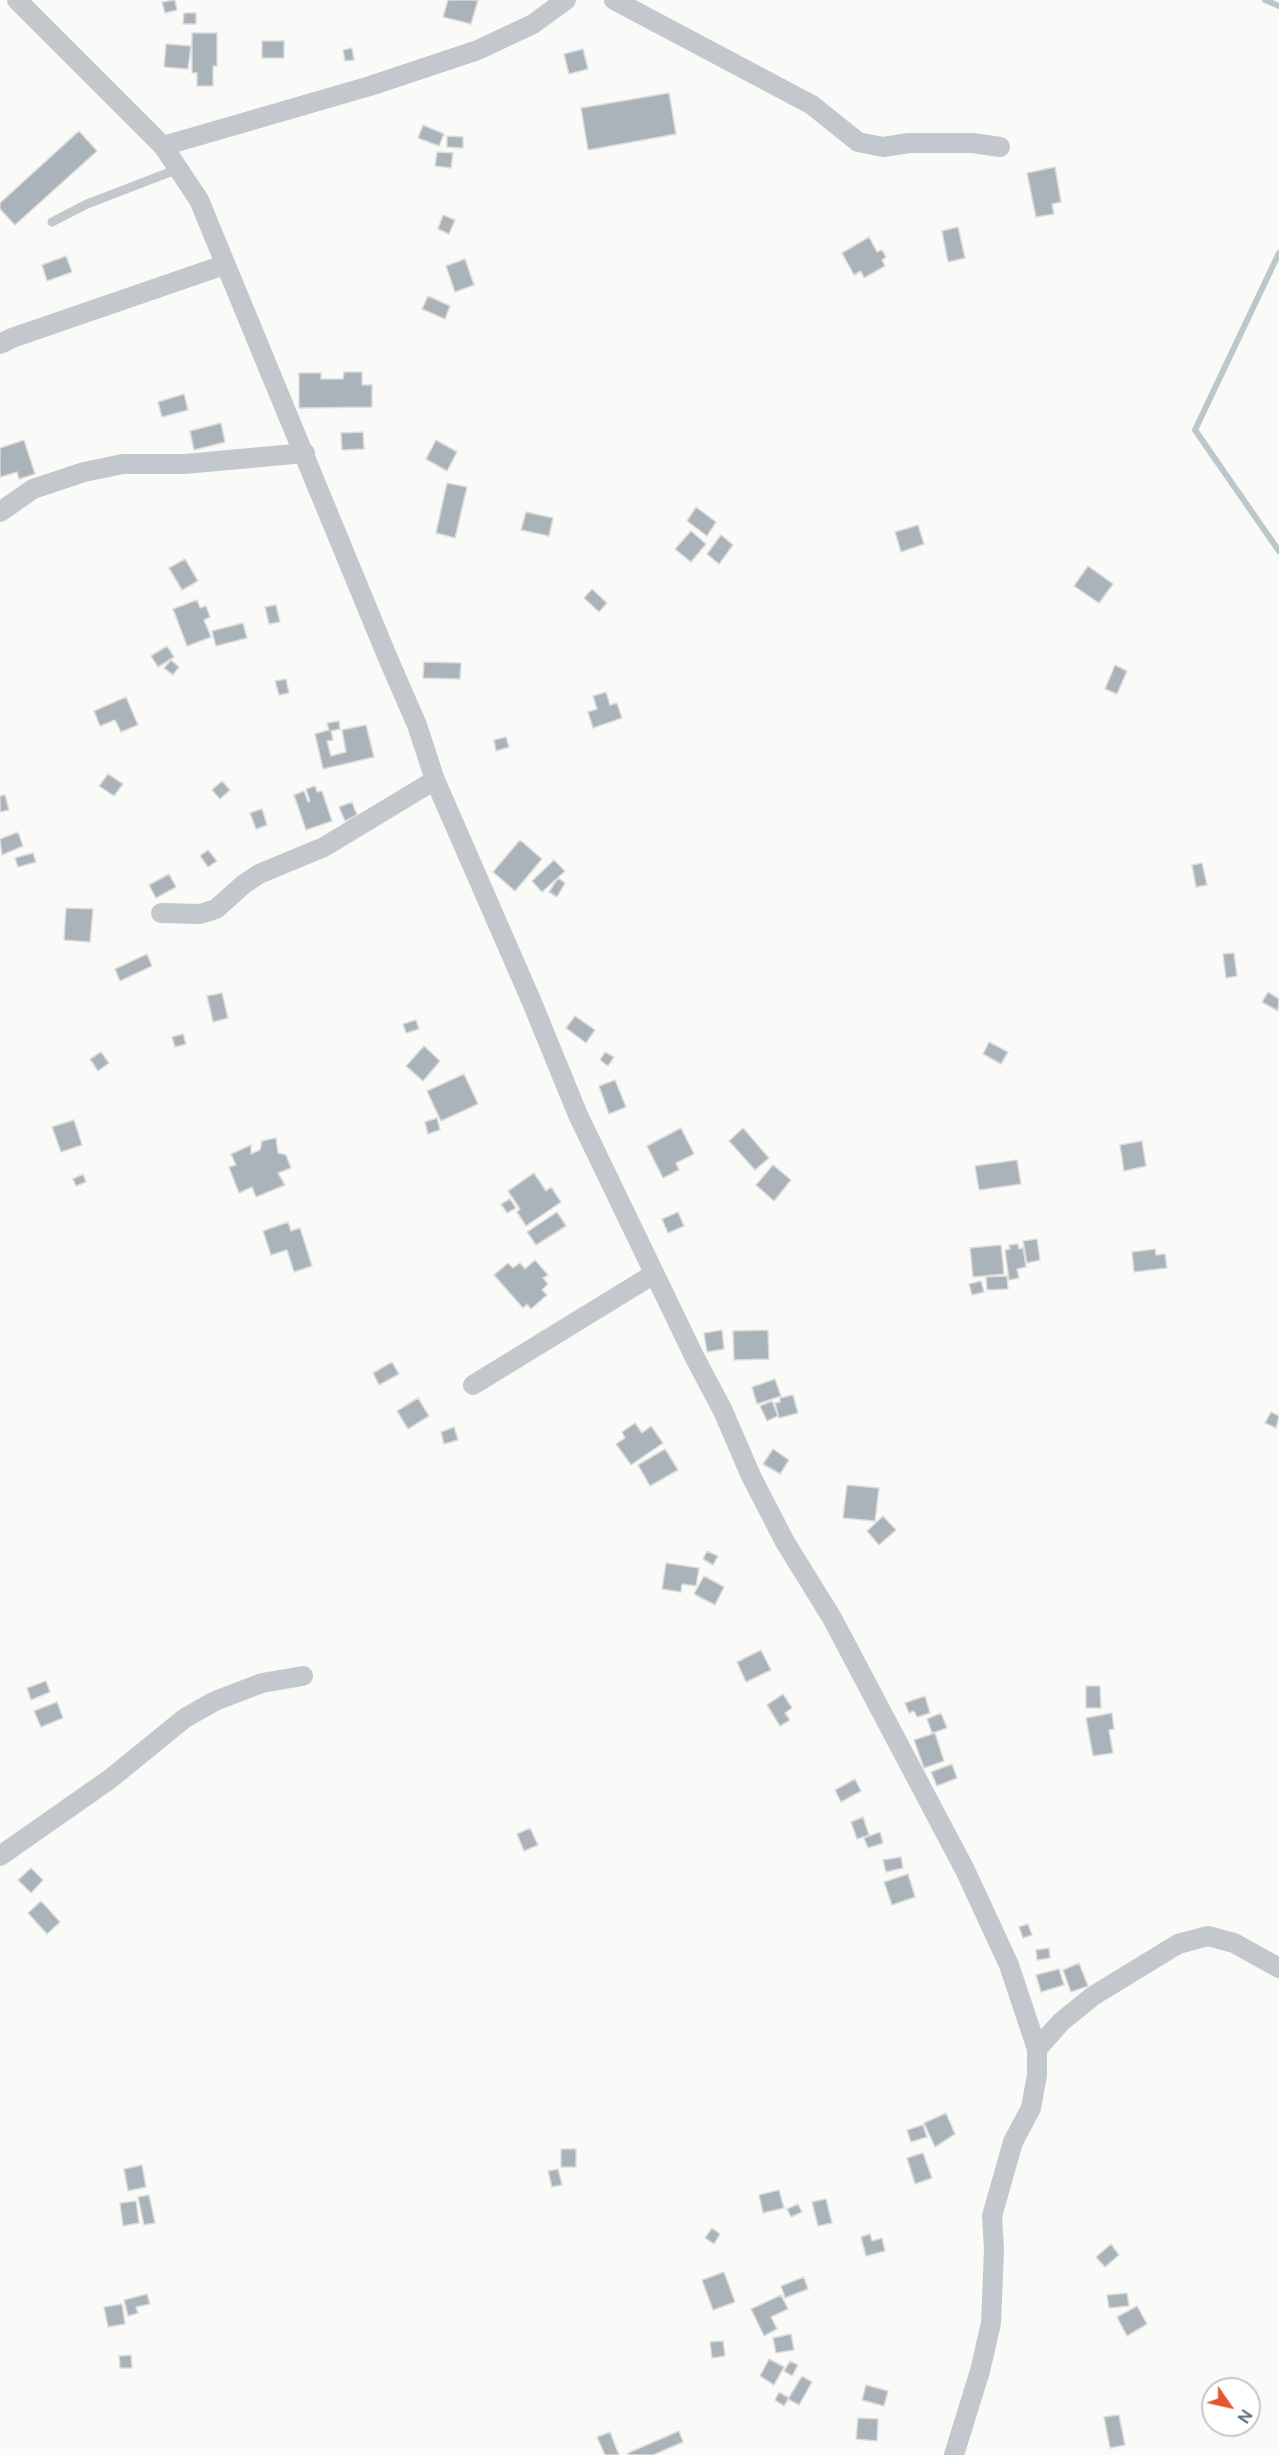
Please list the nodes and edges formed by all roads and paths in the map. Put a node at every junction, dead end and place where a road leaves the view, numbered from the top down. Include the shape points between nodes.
1 (17, 0) edge
2 (566, 0) edge
3 (614, 0) edge
4 (163, 146) junction
5 (1000, 147) dead end
6 (178, 169) junction
7 (52, 222) dead end
8 (224, 265) junction
9 (0, 344) edge
10 (304, 453) junction
11 (0, 512) edge
12 (435, 780) junction
13 (161, 913) dead end
14 (654, 1274) junction
15 (473, 1385) dead end
16 (303, 1676) dead end
17 (0, 1856) edge
18 (1279, 1968) edge
19 (1037, 2049) junction
20 (954, 2455) edge

1 - 4 street
2 - 4 street via 533,24 478,50
3 - 5 street via 812,105 858,142 884,147 909,143
4 - 6 street
6 - 7 lane via 87,204
6 - 8 street via 199,201
8 - 9 street
8 - 10 street
10 - 11 street via 184,464 123,464 33,489
10 - 12 street via 417,725
12 - 13 street via 324,847 259,874 216,909 200,914
12 - 14 street via 578,1115
14 - 15 street
14 - 19 street via 780,1532 832,1618 965,1870 1009,1965
16 - 17 street via 262,1683 215,1701 185,1718 110,1779
18 - 19 street via 1234,1943 1208,1936 1178,1944 1094,1996 1061,2022
19 - 20 street via 1031,2108 1013,2142 992,2216 991,2323

